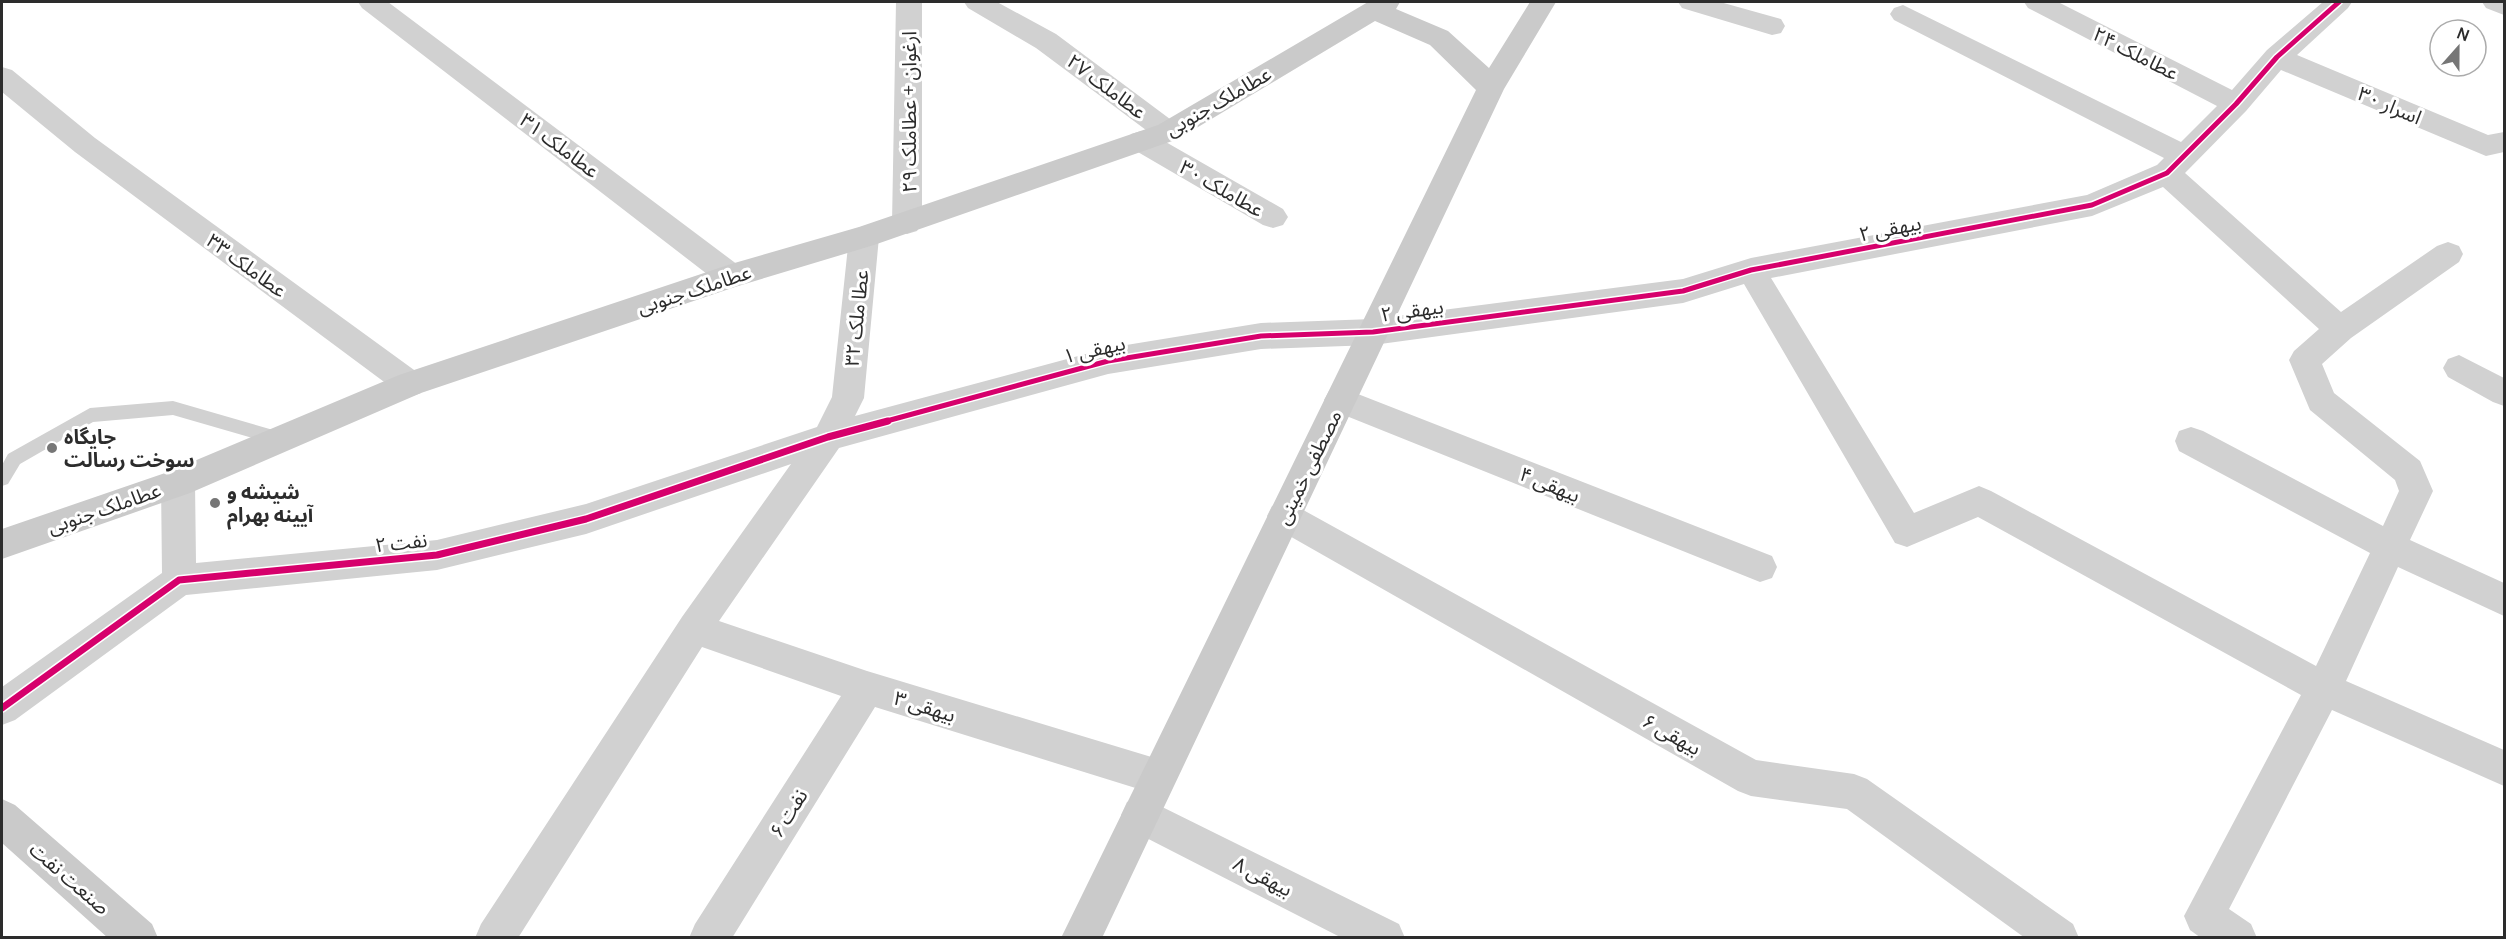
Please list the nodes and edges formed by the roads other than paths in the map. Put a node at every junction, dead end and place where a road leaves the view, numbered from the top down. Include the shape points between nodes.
1 (909, 2) edge
2 (977, 2) edge
3 (1543, 2) edge
4 (1691, 2) edge
5 (2037, 2) edge
6 (2495, 2) edge
7 (1384, 4) edge
8 (2326, 4) edge
9 (2505, 6) edge
10 (380, 8) edge
11 (1903, 14) dead end
12 (1772, 26) dead end
13 (2277, 57) junction
14 (2, 77) edge
15 (1491, 88) junction
16 (2236, 104) junction
17 (1154, 136) junction
18 (2505, 142) edge
19 (2175, 165) junction
20 (1273, 217) dead end
21 (907, 223) junction
22 (864, 237) junction
23 (2448, 254) dead end
24 (1751, 270) junction
25 (731, 276) junction
26 (2340, 329) junction
27 (1373, 332) junction
28 (2459, 368) dead end
29 (410, 384) junction
30 (2505, 393) edge
31 (1340, 400) junction
32 (828, 437) junction
33 (280, 440) junction
34 (2190, 441) dead end
35 (2, 479) edge
36 (178, 483) junction
37 (1284, 516) junction
38 (2, 544) edge
39 (2390, 547) junction
40 (1760, 567) dead end
41 (179, 580) junction
42 (2505, 600) edge
43 (694, 628) junction
44 (867, 688) junction
45 (2324, 689) junction
46 (2, 708) edge
47 (2505, 768) edge
48 (1158, 777) junction
49 (1140, 815) junction
50 (2, 818) edge
51 (2200, 927) edge
52 (138, 938) edge
53 (495, 938) edge
54 (709, 938) edge
55 (1081, 938) edge
56 (1385, 938) edge
57 (2059, 938) edge
58 (2237, 938) edge

1 - 21 street, ارغوان + عطاملک ۲۹
2 - 17 street, عطاملک ۲۷ via 1046,41
3 - 15 main road, مصطفی خمینی
4 - 12 street
5 - 16 street, عطاملک ۲۴
6 - 9 street
7 - 15 main road via 1439,38
7 - 17 main road, عطاملک جنوبی
8 - 13 street, بیهقی ۲
10 - 25 street, عطاملک ۳۱
11 - 19 street
13 - 16 street, بیهقی ۲
13 - 18 street, اسرار ۳۰ via 2486,146
14 - 29 street, عطاملک ۳۳ via 85,145
15 - 27 main road, مصطفی خمینی
16 - 19 street, بیهقی ۲
17 - 20 street, عطاملک ۳۰
17 - 21 main road, عطاملک جنوبی
19 - 24 street, بیهقی ۲ via 2092,206
19 - 26 street
21 - 22 main road, عطاملک جنوبی
22 - 25 main road, عطاملک جنوبی
22 - 32 street, عطا ملک ۳۲ via 848,398
23 - 26 street
24 - 27 street, بیهقی ۲ via 1683,291
24 - 45 street via 1907,532 1979,501
25 - 29 main road, عطاملک جنوبی
26 - 39 street via 2305,360 2321,401 2408,471 2416,491
27 - 31 main road, مصطفی خمینی
27 - 32 street, بیهقی ۱ via 1261,336 1108,361
28 - 30 street
29 - 33 main road, عطاملک جنوبی
31 - 37 main road, مصطفی خمینی
31 - 40 street, بیهقی ۴
32 - 41 street, نفت ۲ via 586,519 437,555
32 - 43 street
33 - 35 lane via 173,408 90,416 14,459
33 - 36 main road, عطاملک جنوبی
34 - 39 street
36 - 38 main road, عطاملک جنوبی
36 - 41 street
37 - 48 main road, مصطفی خمینی
37 - 57 street, بیهقی ۶ via 1751,778 1854,792
39 - 42 street
39 - 45 street
41 - 46 street
43 - 44 street, بیهقی ۳
43 - 53 street
44 - 48 street, بیهقی ۳
44 - 54 street, نفت ۶
45 - 47 street
45 - 51 street
48 - 49 main road, مصطفی خمینی
49 - 55 main road, مصطفی خمینی
49 - 56 street, بیهقی ۸
50 - 52 main road, صنعت نفت
51 - 58 street

